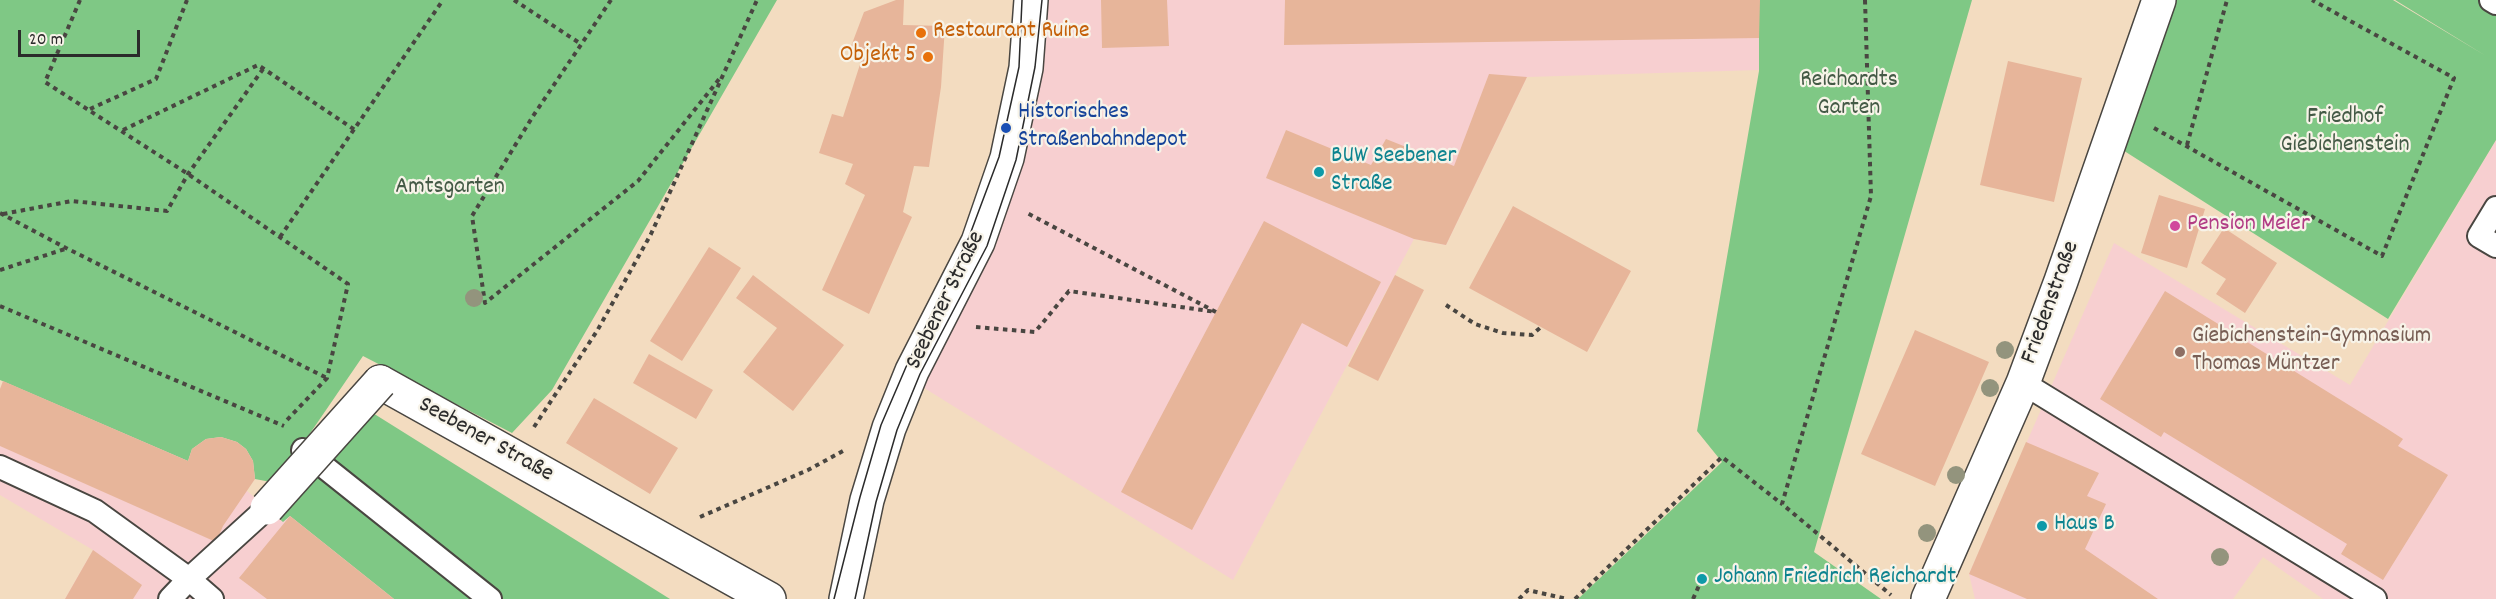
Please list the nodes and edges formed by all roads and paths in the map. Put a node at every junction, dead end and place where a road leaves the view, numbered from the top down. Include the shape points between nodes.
1 (80, 0) edge
2 (187, 0) edge
3 (443, 0) edge
4 (514, 0) edge
5 (610, 0) edge
6 (758, 0) edge
7 (1031, 0) edge
8 (1865, 0) edge
9 (2159, 0) edge
10 (2227, 0) edge
11 (2312, 0) edge
12 (2491, 0) edge
13 (2496, 3) edge
14 (581, 44) junction
15 (263, 69) junction
16 (720, 78) junction
17 (89, 110) junction
18 (355, 130) junction
19 (122, 131) junction
20 (188, 174) junction
21 (995, 197) junction
22 (2496, 208) edge
23 (1, 214) edge
24 (280, 237) junction
25 (2496, 246) edge
26 (66, 248) junction
27 (0, 270) edge
28 (1446, 305) dead end
29 (0, 306) edge
30 (936, 324) junction
31 (1541, 327) dead end
32 (327, 378) junction
33 (2023, 383) junction
34 (373, 390) junction
35 (282, 425) junction
36 (889, 428) junction
37 (301, 449) joint
38 (514, 458) junction
39 (0, 467) edge
40 (1782, 504) junction
41 (267, 508) joint
42 (656, 536) junction
43 (189, 579) junction
44 (1702, 579) dead end
45 (170, 599) edge
46 (212, 599) edge
47 (490, 599) edge
48 (769, 599) edge
49 (846, 599) edge
50 (1520, 599) edge
51 (1567, 599) edge
52 (1575, 599) edge
53 (1693, 599) edge
54 (1896, 599) edge
55 (1928, 599) edge
56 (2375, 599) edge

1 - 17 path via 45,82
2 - 17 path via 156,80
3 - 18 path
4 - 14 path
5 - 14 path
6 - 16 path
7 - 21 street, Seebener Straße via 1026,68
8 - 40 path via 1871,196
9 - 33 street, Friedenstraße
10 - 11 path via 2187,145 2382,255 2454,78
12 - 13 lane
14 - 16 path via 472,216 485,303 638,181
15 - 18 path
15 - 19 path via 258,65
15 - 20 path
16 - 38 path via 651,234 597,331
17 - 19 path
18 - 24 path
19 - 20 path
20 - 23 path via 167,212 72,201
20 - 24 path
21 - 30 street, Seebener Straße via 978,242
21 - 30 path via 1216,312 1069,291 1035,332
22 - 25 lane via 2479,236
23 - 26 path
24 - 32 path via 348,284
26 - 27 path
26 - 32 path
28 - 31 path via 1475,324 1503,333 1532,335
29 - 35 path
30 - 36 street, Seebener Straße
32 - 34 path
32 - 35 path
33 - 55 street, Friedenstraße
33 - 56 lane
34 - 38 street, Seebener Straße
34 - 41 street, bridge
35 - 37 path
36 - 42 path via 808,470
36 - 49 street, Seebener Straße via 867,500
37 - 47 lane
38 - 42 street, Seebener Straße
39 - 43 lane via 94,511
40 - 52 path via 1722,457
40 - 54 path
41 - 43 lane
42 - 48 street, Seebener Straße
43 - 45 lane
43 - 46 lane
44 - 53 path
50 - 51 path via 1528,590

